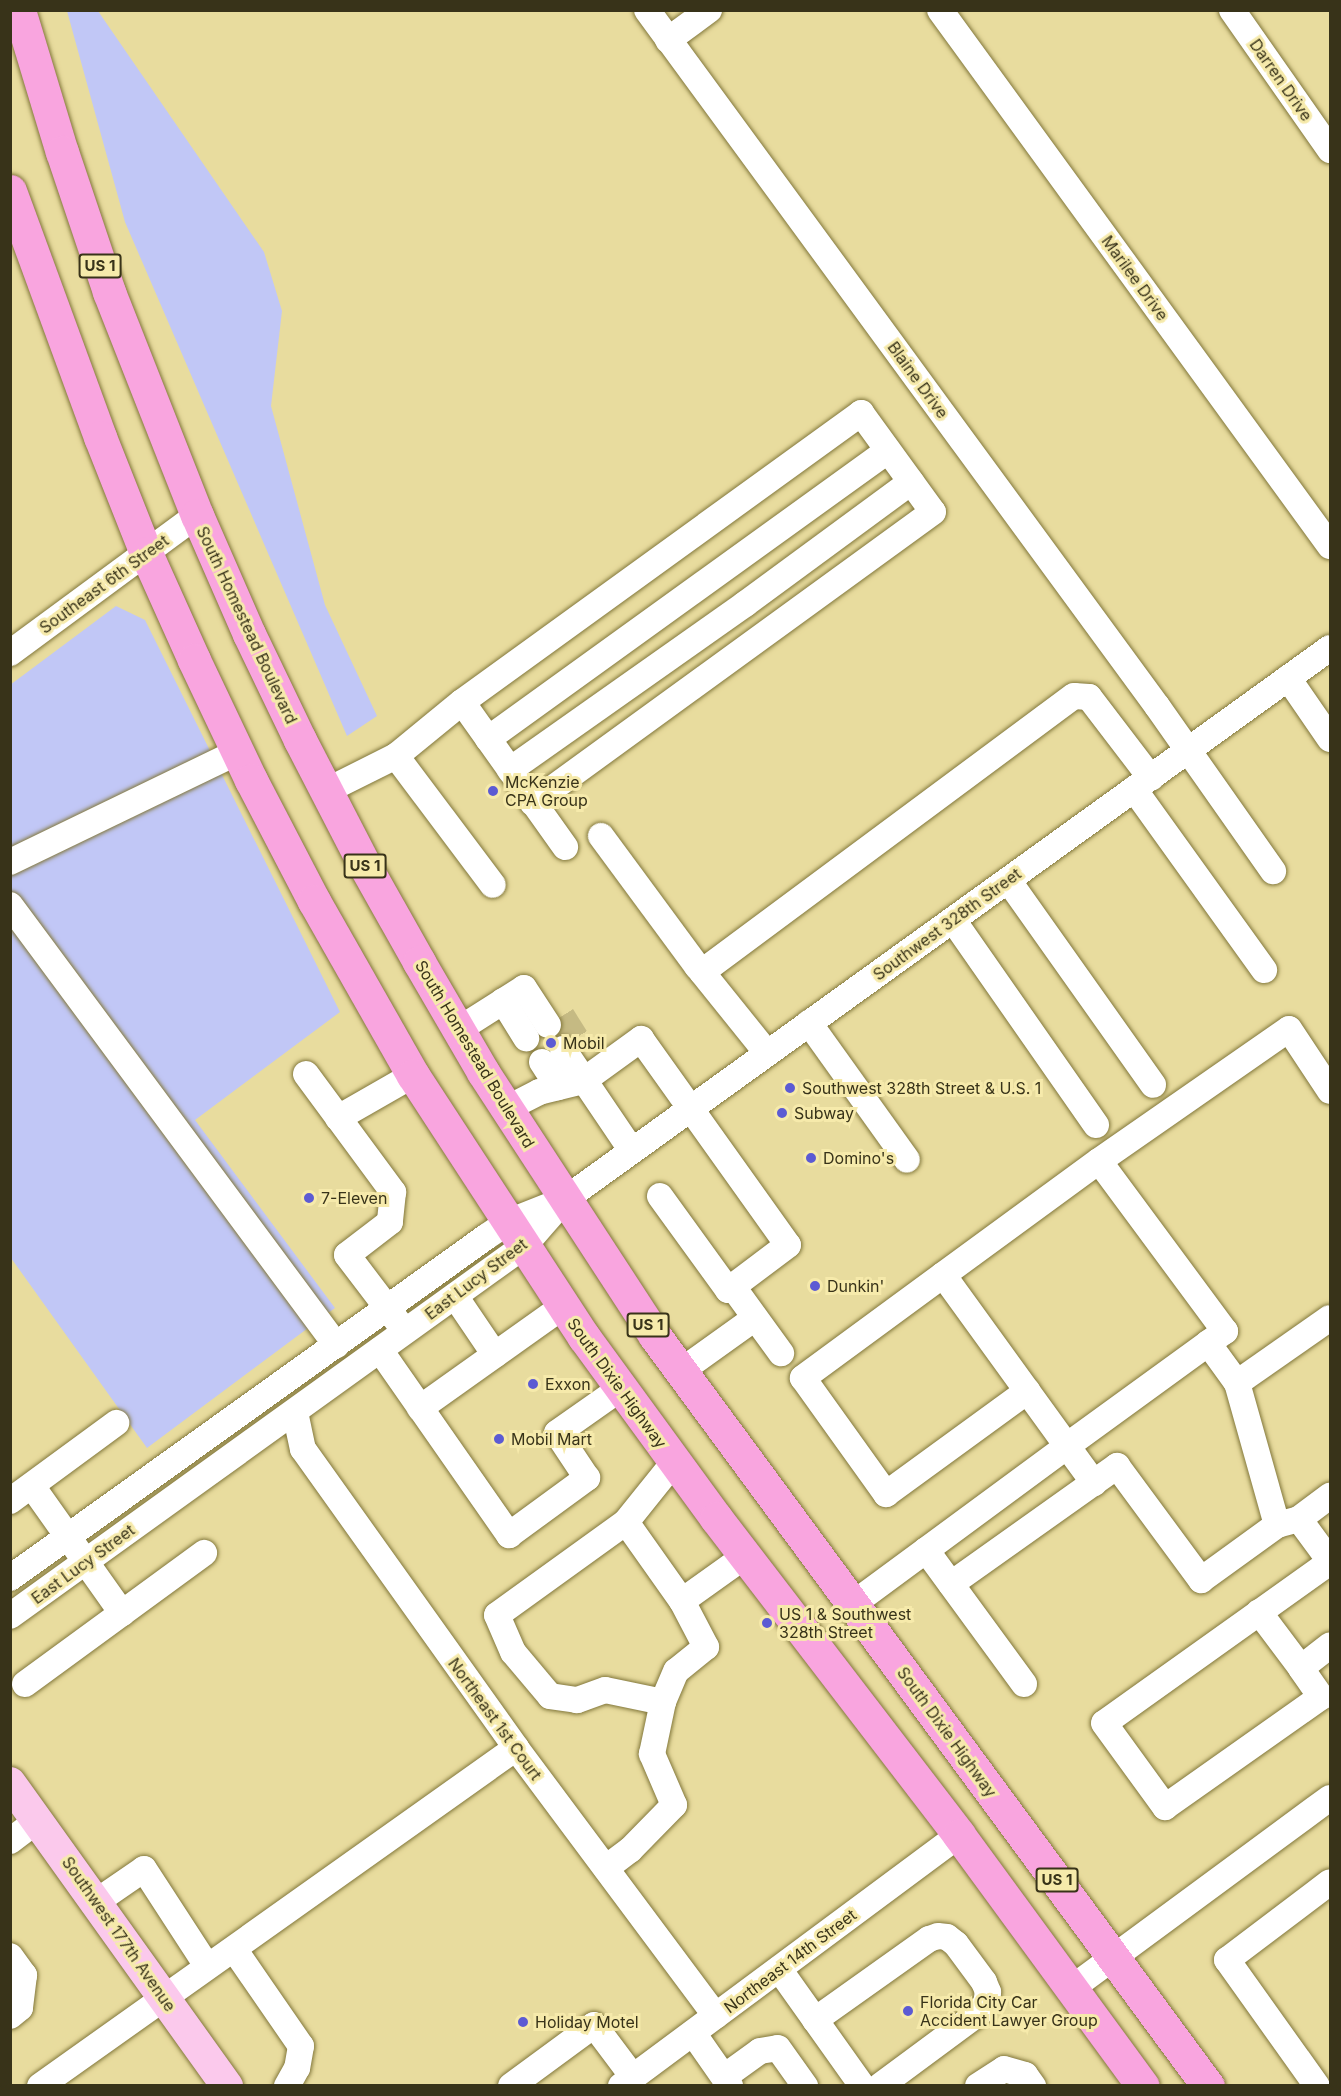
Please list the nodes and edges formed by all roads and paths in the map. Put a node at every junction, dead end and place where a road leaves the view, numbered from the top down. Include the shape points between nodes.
1 (20, 10) edge
2 (647, 10) edge
3 (709, 10) edge
4 (940, 10) edge
5 (1232, 10) edge
6 (668, 40) junction
7 (1330, 150) edge
8 (10, 191) edge
9 (888, 451) junction
10 (910, 482) junction
11 (197, 515) junction
12 (1330, 546) edge
13 (146, 554) junction
14 (1330, 648) edge
15 (10, 653) edge
16 (1288, 678) junction
17 (462, 702) junction
18 (488, 739) junction
19 (1330, 739) edge
20 (1189, 750) junction
21 (238, 752) junction
22 (396, 756) junction
23 (510, 770) junction
24 (1143, 784) junction
25 (326, 791) junction
26 (533, 803) junction
27 (601, 836) dead end
28 (565, 847) dead end
29 (10, 862) edge
30 (1273, 871) dead end
31 (1008, 880) junction
32 (493, 885) dead end
33 (10, 905) edge
34 (953, 920) junction
35 (1264, 970) dead end
36 (702, 972) junction
37 (809, 1023) junction
38 (546, 1026) tunnel mouth
39 (458, 1030) junction
40 (768, 1053) junction
41 (306, 1074) dead end
42 (413, 1074) junction
43 (590, 1076) junction
44 (1153, 1085) dead end
45 (558, 1087) junction
46 (1330, 1091) edge
47 (690, 1108) junction
48 (506, 1109) junction
49 (338, 1118) junction
50 (1096, 1125) dead end
51 (632, 1151) junction
52 (907, 1160) dead end
53 (1099, 1161) junction
54 (660, 1196) dead end
55 (564, 1200) junction
56 (516, 1234) junction
57 (943, 1275) junction
58 (733, 1287) junction
59 (454, 1296) junction
60 (562, 1306) junction
61 (387, 1308) junction
62 (755, 1318) junction
63 (1330, 1318) edge
64 (405, 1332) junction
65 (1208, 1343) junction
66 (336, 1345) junction
67 (380, 1350) junction
68 (781, 1353) dead end
69 (495, 1355) junction
70 (681, 1371) junction
71 (1237, 1383) junction
72 (621, 1388) junction
73 (1027, 1391) junction
74 (253, 1405) junction
75 (420, 1408) junction
76 (295, 1412) junction
77 (116, 1423) dead end
78 (270, 1428) junction
79 (1067, 1446) junction
80 (176, 1460) junction
81 (675, 1461) junction
82 (194, 1483) junction
83 (1094, 1483) junction
84 (32, 1486) junction
85 (1330, 1496) edge
86 (10, 1501) edge
87 (626, 1522) junction
88 (1288, 1522) junction
89 (66, 1538) junction
90 (926, 1550) junction
91 (204, 1553) dead end
92 (745, 1556) junction
93 (1330, 1562) edge
94 (84, 1563) junction
95 (10, 1578) edge
96 (951, 1584) junction
97 (682, 1601) junction
98 (853, 1604) junction
99 (1259, 1612) junction
100 (122, 1613) junction
101 (10, 1616) edge
102 (1330, 1645) edge
103 (1301, 1668) junction
104 (26, 1684) dead end
105 (1024, 1684) dead end
106 (663, 1702) junction
107 (516, 1748) junction
108 (10, 1783) edge
109 (1330, 1798) edge
110 (38, 1820) junction
111 (959, 1835) junction
112 (10, 1841) edge
113 (606, 1868) junction
114 (1330, 1882) edge
115 (96, 1902) junction
116 (234, 1949) junction
117 (10, 1956) edge
118 (1113, 1957) junction
119 (207, 1966) junction
120 (779, 1969) junction
121 (1072, 1988) junction
122 (162, 1998) junction
123 (10, 2016) edge
124 (716, 2016) junction
125 (815, 2020) junction
126 (693, 2033) junction
127 (627, 2081) edge
128 (727, 2081) edge
129 (40, 2085) edge
130 (227, 2085) edge
131 (286, 2085) edge
132 (511, 2085) edge
133 (805, 2085) edge
134 (862, 2085) edge
135 (880, 2085) edge
136 (978, 2085) edge
137 (1033, 2085) edge
138 (1143, 2085) edge
139 (1208, 2085) edge
140 (1317, 2085) edge

1 - 11 highway, South Homestead Boulevard / US 1 via 106,281
2 - 6 street, Blaine Drive
3 - 6 street
4 - 12 street, Marilee Drive
5 - 7 street, Darren Drive
6 - 20 street, Blaine Drive
8 - 13 highway
9 - 10 street
9 - 17 street via 861,413
9 - 18 street
10 - 23 street
10 - 26 street via 933,512
11 - 13 street, Southeast 6th Street
11 - 25 highway, South Homestead Boulevard / US 1 via 249,634
13 - 15 street, Southeast 6th Street
13 - 21 highway
14 - 16 street, Southwest 328th Street
16 - 19 street
16 - 20 street, Southwest 328th Street
17 - 18 street
17 - 22 street
18 - 23 street
20 - 24 street, Southwest 328th Street
20 - 30 street, Blaine Drive
21 - 29 street
21 - 42 highway via 314,901
22 - 25 street
22 - 32 street
23 - 26 street
24 - 31 street, Southwest 328th Street
24 - 35 street
24 - 36 street via 1089,697 1074,696
25 - 39 highway, South Homestead Boulevard / US 1
26 - 28 street
27 - 36 street
31 - 34 street, Southwest 328th Street
31 - 44 street
33 - 66 street
34 - 37 street, Southwest 328th Street
34 - 50 street
36 - 40 street
37 - 40 street, Southwest 328th Street
37 - 52 street
38 - 39 street via 514,995
39 - 48 highway, South Homestead Boulevard / US 1
40 - 47 street, Southwest 328th Street
41 - 49 street
42 - 49 street
42 - 56 highway
43 - 45 street
43 - 45 street via 561,1050
43 - 47 street via 641,1039
43 - 51 street
45 - 48 street
46 - 53 street via 1288,1029
47 - 51 street, Southwest 328th Street
47 - 58 street via 788,1245
48 - 55 highway, South Homestead Boulevard / US 1
49 - 61 street via 393,1192 390,1222 347,1256
51 - 55 street, Southwest 328th Street
53 - 57 street
53 - 65 street via 1225,1331
54 - 58 street via 728,1290
55 - 56 street, East Lucy Street
55 - 70 highway, South Dixie Highway / US 1
56 - 59 street, East Lucy Street
56 - 60 highway, South Dixie Highway
56 - 61 street, East Lucy Street
57 - 73 street
57 - 73 street via 803,1378 886,1494
58 - 62 street
59 - 64 street, East Lucy Street
59 - 69 street
60 - 69 street
60 - 72 highway, South Dixie Highway
61 - 64 street
61 - 66 street, East Lucy Street
62 - 68 street
62 - 70 street
63 - 71 street
64 - 67 street, East Lucy Street
65 - 71 street
65 - 79 street
66 - 74 street, East Lucy Street
67 - 75 street
67 - 76 street, East Lucy Street
69 - 75 street
70 - 98 highway, South Dixie Highway / US 1
71 - 88 street
72 - 75 street via 557,1433 586,1478 508,1535
72 - 81 highway, South Dixie Highway
73 - 79 street
74 - 78 street
74 - 80 street, East Lucy Street
76 - 78 street, East Lucy Street
76 - 107 street, Northeast 1st Court via 303,1449
77 - 84 street
78 - 82 street, East Lucy Street
79 - 83 street
79 - 90 street
80 - 82 street
80 - 89 street, East Lucy Street
81 - 87 street
81 - 92 highway, South Dixie Highway
82 - 94 street, East Lucy Street
83 - 88 street via 1116,1466 1201,1580
83 - 96 street
84 - 86 street
84 - 89 street
85 - 88 street
87 - 97 street
87 - 106 street via 497,1616 513,1652 550,1696 577,1700 605,1690
88 - 93 street
89 - 94 street
89 - 95 street, East Lucy Street
90 - 96 street
90 - 98 street
91 - 100 street
92 - 97 street
92 - 111 highway, South Dixie Highway
93 - 99 street
94 - 100 street
94 - 101 street, East Lucy Street
96 - 105 street
97 - 106 street via 706,1647 676,1671
98 - 118 highway, South Dixie Highway / US 1
99 - 103 street
99 - 103 street via 1104,1723 1165,1807 1321,1697
100 - 104 street
102 - 103 street
106 - 113 street via 652,1754 674,1805 630,1850
107 - 113 street, Northeast 1st Court
107 - 116 street
108 - 110 main road, Southwest 177th Avenue
109 - 118 street
110 - 112 street
110 - 115 main road, Southwest 177th Avenue
111 - 120 street, Northeast 14th Street
111 - 121 highway, South Dixie Highway
113 - 124 street, Northeast 1st Court
114 - 140 street via 1227,1960
115 - 119 street via 144,1869
115 - 122 main road, Southwest 177th Avenue
116 - 119 street
116 - 131 street via 301,2046 297,2068
117 - 123 street via 24,1975 20,2008
118 - 121 street
118 - 139 highway, South Dixie Highway / US 1
119 - 122 street
120 - 124 street, Northeast 14th Street
120 - 125 street
121 - 138 highway, South Dixie Highway
122 - 129 street
122 - 130 main road, Southwest 177th Avenue
124 - 126 street, Northeast 14th Street
125 - 134 street
125 - 135 street via 929,1939 947,1937 956,1944 984,1982 988,1992 986,2003 980,2013
126 - 127 street, Northeast 14th Street
126 - 128 street
127 - 132 street via 594,2025
128 - 133 street via 760,2051 778,2048
136 - 137 street via 1004,2069 1025,2074

